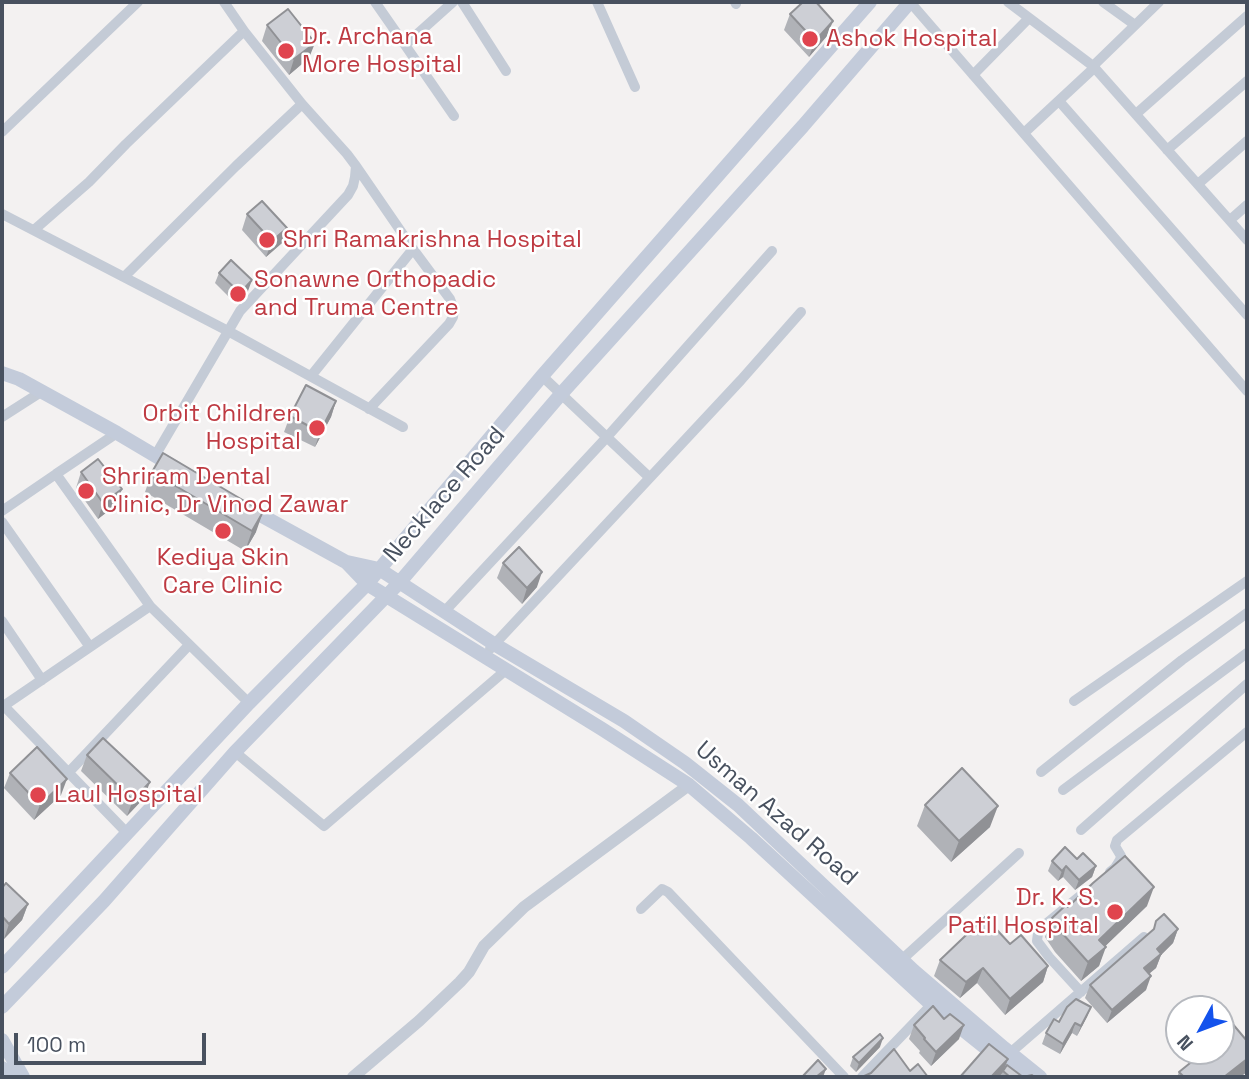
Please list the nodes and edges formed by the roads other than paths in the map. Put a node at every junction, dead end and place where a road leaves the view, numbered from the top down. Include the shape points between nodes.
1 (138, 2) edge
2 (224, 2) edge
3 (375, 2) edge
4 (453, 2) edge
5 (462, 2) edge
6 (870, 2) edge
7 (910, 2) edge
8 (1008, 2) edge
9 (1103, 2) edge
10 (1159, 2) edge
11 (600, 3) edge
12 (1247, 16) edge
13 (1029, 18) junction
14 (1135, 25) junction
15 (244, 31) junction
16 (405, 45) junction
17 (1093, 67) junction
18 (506, 71) dead end
19 (974, 75) junction
20 (1247, 81) edge
21 (635, 87) dead end
22 (1059, 100) junction
23 (302, 104) junction
24 (1136, 114) junction
25 (454, 116) dead end
26 (2, 132) edge
27 (1024, 133) junction
28 (1247, 141) edge
29 (1167, 150) junction
30 (356, 166) junction
31 (1198, 184) junction
32 (1247, 205) edge
33 (2, 214) edge
34 (1230, 220) junction
35 (34, 230) junction
36 (1247, 240) edge
37 (413, 249) junction
38 (772, 251) dead end
39 (124, 277) junction
40 (801, 312) dead end
41 (1247, 315) edge
42 (228, 331) junction
43 (2, 373) edge
44 (311, 376) junction
45 (542, 376) junction
46 (41, 391) junction
47 (1247, 391) edge
48 (561, 394) junction
49 (369, 409) junction
50 (2, 417) edge
51 (403, 427) dead end
52 (117, 433) junction
53 (607, 437) junction
54 (155, 456) junction
55 (55, 474) junction
56 (191, 476) edge
57 (649, 477) junction
58 (239, 503) edge
59 (2, 511) edge
60 (2, 522) edge
61 (346, 562) junction
62 (379, 569) junction
63 (1247, 581) edge
64 (399, 583) junction
65 (367, 584) junction
66 (386, 596) junction
67 (149, 606) junction
68 (444, 612) junction
69 (1247, 613) edge
70 (2, 621) edge
71 (494, 644) junction
72 (190, 645) junction
73 (90, 647) junction
74 (1247, 653) edge
75 (484, 656) junction
76 (506, 670) junction
77 (42, 680) junction
78 (1247, 684) edge
79 (1074, 701) dead end
80 (249, 703) junction
81 (3, 706) edge
82 (1247, 732) edge
83 (235, 752) junction
84 (69, 772) junction
85 (1041, 772) dead end
86 (689, 785) junction
87 (1063, 790) dead end
88 (1081, 830) dead end
89 (127, 833) junction
90 (1019, 853) dead end
91 (1104, 876) edge
92 (1094, 884) edge
93 (641, 909) dead end
94 (1144, 937) edge
95 (897, 964) junction
96 (2, 967) edge
97 (1081, 992) junction
98 (937, 1000) junction
99 (2, 1007) edge
100 (2, 1040) edge
101 (1010, 1053) junction
102 (2, 1068) edge
103 (7, 1077) edge
104 (23, 1077) edge
105 (353, 1077) edge
106 (844, 1077) edge
107 (862, 1077) edge
108 (1022, 1077) edge
109 (1040, 1077) edge

1 - 26 street
2 - 15 street
3 - 16 street
4 - 16 street
5 - 18 street
6 - 45 main road, Necklace Road
7 - 19 street
7 - 48 main road, Necklace Road
8 - 13 street
9 - 14 street
10 - 14 street
11 - 21 street
12 - 24 street
13 - 17 street
13 - 19 street
14 - 17 street
15 - 23 street
15 - 35 street
16 - 25 street
17 - 22 street
17 - 24 street
19 - 27 street
20 - 29 street
22 - 27 street
22 - 41 street
23 - 30 street
23 - 39 street
24 - 29 street
27 - 47 street
28 - 31 street
29 - 31 street
30 - 37 street
30 - 42 street via 348,195 247,304
31 - 34 street
32 - 34 street
33 - 35 street
34 - 36 street
35 - 39 street
37 - 44 street
37 - 49 street via 450,299 453,317
38 - 53 street
39 - 42 street
40 - 57 street
42 - 44 street
42 - 54 street
43 - 46 main road
44 - 49 street
45 - 48 street
45 - 62 main road, Necklace Road
46 - 50 street
46 - 52 main road
48 - 53 street
48 - 64 main road, Necklace Road
49 - 51 street
52 - 54 main road
52 - 55 street
53 - 57 street
53 - 68 street
54 - 56 main road
55 - 59 street
55 - 67 street
57 - 71 street
58 - 61 main road, Usman Azad Road
60 - 73 street
61 - 62 main road, Usman Azad Road
61 - 65 main road, Usman Azad Road
62 - 64 main road, Usman Azad Road
62 - 65 main road, Necklace Road
63 - 79 street
64 - 66 main road, Necklace Road
64 - 68 main road, Usman Azad Road
65 - 66 main road, Usman Azad Road
65 - 80 main road, Necklace Road
66 - 75 main road, Usman Azad Road
66 - 83 main road, Necklace Road
67 - 72 street
67 - 73 street
68 - 71 main road, Usman Azad Road
69 - 85 street
70 - 77 street
71 - 75 street
71 - 95 main road, Usman Azad Road via 624,721 738,805
72 - 80 street
72 - 84 street
73 - 77 street
74 - 87 street
75 - 76 main road, Usman Azad Road
76 - 83 street via 324,826
76 - 86 main road, Usman Azad Road
77 - 81 street
78 - 88 street
80 - 89 main road, Necklace Road
81 - 84 street
82 - 91 street via 1117,840 1120,860
83 - 99 main road, Necklace Road via 104,901
84 - 89 street
86 - 95 main road, Usman Azad Road
86 - 105 street via 524,907 484,946 460,982
89 - 96 main road, Necklace Road
90 - 95 street
92 - 97 street via 1042,927 1037,941
93 - 106 street via 662,889 668,892
94 - 97 street
95 - 98 main road, Usman Azad Road
97 - 101 street
98 - 101 main road, Usman Azad Road
98 - 107 street
98 - 108 main road, Usman Azad Road
100 - 104 main road
101 - 109 main road, Usman Azad Road
102 - 103 main road

